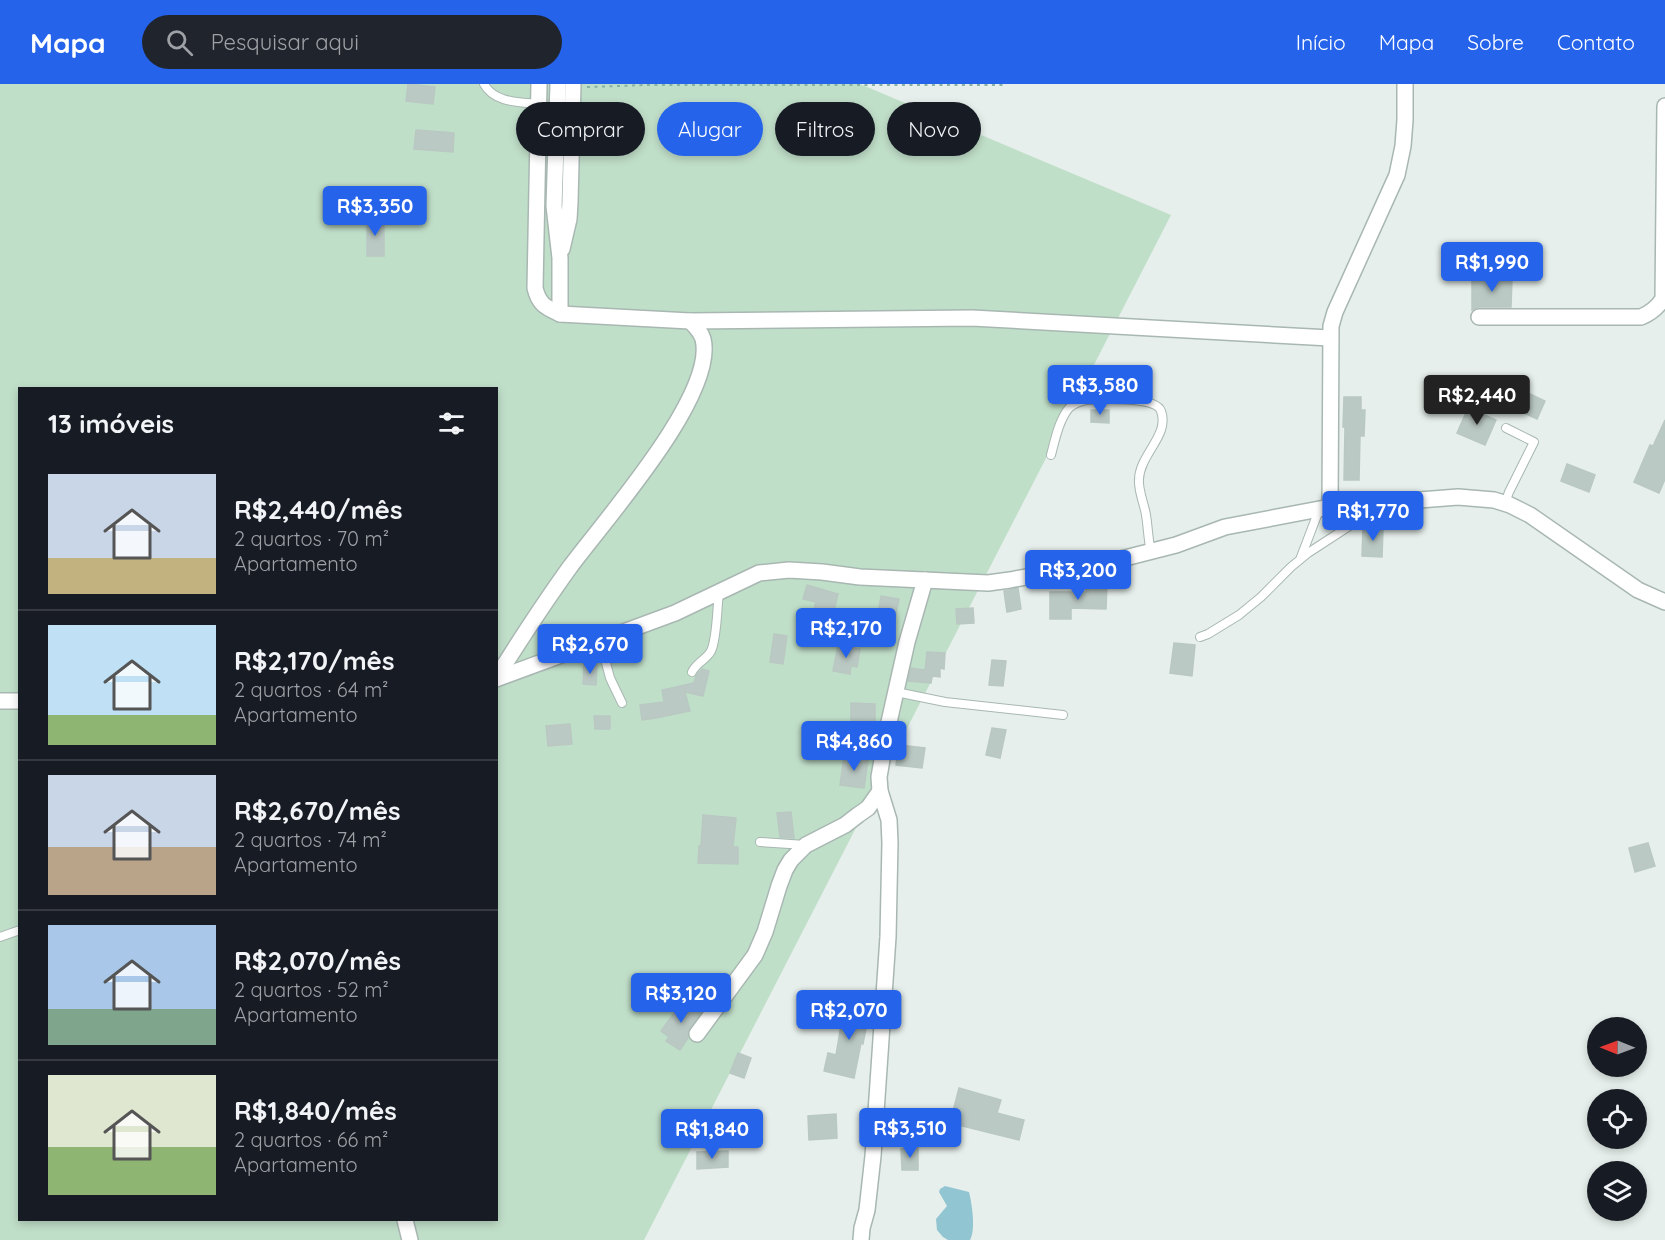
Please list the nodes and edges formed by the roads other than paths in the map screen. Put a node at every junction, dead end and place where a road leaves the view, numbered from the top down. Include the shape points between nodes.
1 (484, 84) edge
2 (539, 84) edge
3 (1405, 84) edge
4 (568, 85) edge
5 (522, 102) edge
6 (539, 102) edge
7 (1665, 106) edge
8 (538, 156) edge
9 (1665, 181) edge
10 (560, 314) junction
11 (1479, 317) dead end
12 (690, 321) junction
13 (1330, 338) junction
14 (1506, 428) dead end
15 (1051, 455) dead end
16 (1387, 502) junction
17 (1505, 503) junction
18 (1325, 508) junction
19 (1151, 552) junction
20 (1300, 559) junction
21 (926, 580) junction
22 (719, 591) junction
23 (1665, 602) edge
24 (1200, 637) dead end
25 (600, 640) junction
26 (692, 672) dead end
27 (498, 675) edge
28 (498, 677) edge
29 (896, 692) junction
30 (0, 701) edge
31 (18, 701) edge
32 (622, 703) dead end
33 (1063, 715) dead end
34 (880, 791) junction
35 (760, 842) dead end
36 (806, 845) junction
37 (18, 931) edge
38 (0, 937) edge
39 (697, 1034) dead end
40 (405, 1221) edge
41 (410, 1240) edge
42 (861, 1240) edge

1 - 5 lane via 493,95
2 - 6 street
3 - 13 street via 1404,137 1397,175 1335,312
4 - 10 street via 554,206 560,258
7 - 9 street
8 - 10 street via 535,288 542,305
9 - 11 street via 1663,299 1650,313 1641,317
10 - 12 street
12 - 13 street via 972,318
12 - 27 street via 703,338 704,357 682,414 657,454 559,583
13 - 18 street
14 - 17 lane via 1534,442
15 - 19 lane via 1070,407 1083,400 1138,400 1158,406 1162,429 1142,464 1139,480
16 - 17 street via 1458,497
16 - 18 street
16 - 20 lane
17 - 23 street via 1530,515 1638,590
18 - 19 street via 1225,527
18 - 20 lane
19 - 21 street via 988,583
20 - 24 lane via 1250,606
21 - 22 street via 789,570 759,573
21 - 29 street
22 - 25 street via 675,613
22 - 26 lane via 712,649
25 - 28 street
25 - 32 lane via 610,678
29 - 33 lane via 945,702
29 - 34 street via 880,763
30 - 31 street
34 - 36 street via 868,808 845,825
34 - 42 street via 890,820 888,926 873,1156
35 - 36 lane
36 - 39 street via 785,870 755,955
37 - 38 lane
40 - 41 street

